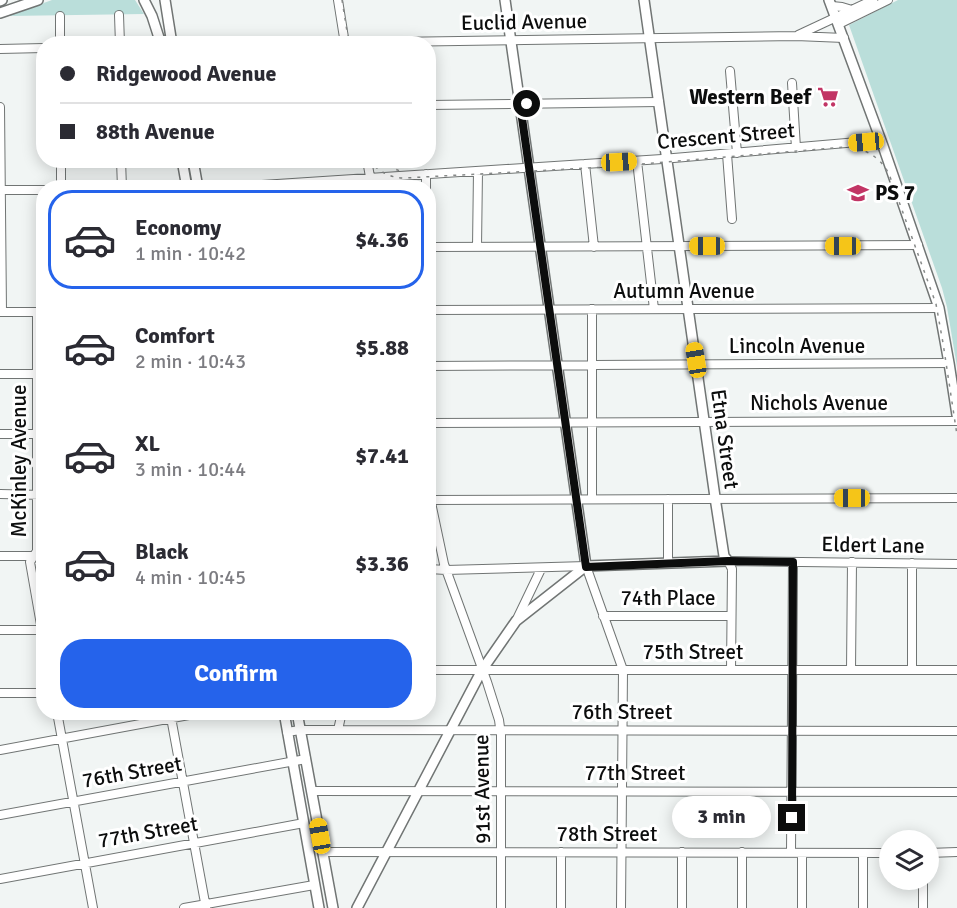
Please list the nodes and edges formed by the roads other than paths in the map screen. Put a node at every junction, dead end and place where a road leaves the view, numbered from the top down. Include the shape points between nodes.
1 (38, 0) edge
2 (144, 0) edge
3 (165, 0) edge
4 (338, 0) edge
5 (505, 0) edge
6 (644, 0) edge
7 (873, 0) edge
8 (888, 0) edge
9 (830, 3) edge
10 (852, 10) junction
11 (0, 13) edge
12 (120, 15) dead end
13 (60, 16) dead end
14 (838, 21) junction
15 (60, 36) edge
16 (120, 36) edge
17 (158, 36) edge
18 (171, 36) edge
19 (344, 36) edge
20 (796, 36) junction
21 (650, 38) junction
22 (844, 38) junction
23 (511, 40) junction
24 (436, 41) edge
25 (36, 48) edge
26 (0, 49) edge
27 (730, 71) dead end
28 (792, 83) dead end
29 (659, 102) junction
30 (520, 104) junction
31 (436, 105) edge
32 (0, 107) edge
33 (881, 140) junction
34 (796, 148) junction
35 (737, 153) junction
36 (727, 154) junction
37 (667, 159) junction
38 (637, 161) junction
39 (585, 164) junction
40 (368, 168) edge
41 (529, 168) junction
42 (478, 171) junction
43 (426, 174) junction
44 (370, 177) junction
45 (327, 180) edge
46 (371, 180) edge
47 (426, 180) edge
48 (0, 190) edge
49 (36, 190) edge
50 (732, 219) dead end
51 (918, 245) junction
52 (680, 246) junction
53 (436, 247) edge
54 (477, 247) junction
55 (541, 247) junction
56 (594, 247) junction
57 (646, 247) junction
58 (549, 309) junction
59 (592, 309) junction
60 (654, 309) junction
61 (688, 309) junction
62 (939, 309) junction
63 (436, 310) edge
64 (1, 312) edge
65 (36, 312) edge
66 (950, 363) junction
67 (557, 365) junction
68 (592, 365) junction
69 (697, 365) junction
70 (436, 366) edge
71 (0, 374) edge
72 (36, 374) edge
73 (957, 415) edge
74 (957, 421) edge
75 (592, 422) junction
76 (705, 422) junction
77 (436, 423) edge
78 (566, 423) junction
79 (0, 434) edge
80 (36, 434) edge
81 (0, 494) edge
82 (36, 495) edge
83 (436, 497) edge
84 (957, 498) edge
85 (576, 499) junction
86 (592, 499) junction
87 (668, 499) junction
88 (716, 499) junction
89 (436, 527) edge
90 (36, 552) edge
91 (0, 556) edge
92 (33, 556) junction
93 (728, 561) junction
94 (793, 562) junction
95 (852, 562) junction
96 (668, 563) junction
97 (912, 563) junction
98 (957, 564) edge
99 (586, 567) junction
100 (541, 568) junction
101 (436, 569) edge
102 (446, 570) junction
103 (36, 596) edge
104 (603, 616) junction
105 (731, 616) junction
106 (516, 621) junction
107 (0, 630) edge
108 (36, 630) edge
109 (436, 670) edge
110 (482, 670) junction
111 (623, 670) junction
112 (731, 670) junction
113 (793, 670) junction
114 (851, 670) junction
115 (912, 670) junction
116 (957, 670) edge
117 (0, 693) edge
118 (36, 693) edge
119 (58, 720) edge
120 (151, 720) edge
121 (171, 720) edge
122 (285, 720) edge
123 (298, 720) edge
124 (340, 720) edge
125 (338, 729) junction
126 (300, 730) junction
127 (452, 730) junction
128 (501, 730) junction
129 (622, 730) junction
130 (792, 731) junction
131 (957, 731) edge
132 (287, 732) junction
133 (62, 739) junction
134 (0, 750) edge
135 (306, 759) junction
136 (292, 760) junction
137 (182, 781) junction
138 (420, 790) junction
139 (501, 790) junction
140 (312, 791) junction
141 (622, 791) junction
142 (792, 791) junction
143 (957, 792) edge
144 (73, 801) junction
145 (0, 814) edge
146 (304, 823) junction
147 (194, 842) junction
148 (323, 852) junction
149 (387, 852) junction
150 (501, 852) junction
151 (561, 852) junction
152 (622, 852) junction
153 (682, 852) junction
154 (742, 852) junction
155 (957, 852) edge
156 (791, 853) junction
157 (802, 853) junction
158 (863, 853) junction
159 (879, 853) edge
160 (939, 853) edge
161 (85, 862) junction
162 (0, 879) edge
163 (314, 885) junction
164 (923, 890) edge
165 (205, 906) edge
166 (93, 908) edge
167 (184, 908) edge
168 (319, 908) edge
169 (333, 908) edge
170 (357, 908) edge
171 (501, 908) edge
172 (561, 908) edge
173 (621, 908) edge
174 (682, 908) edge
175 (742, 908) edge
176 (802, 908) edge
177 (863, 908) edge
178 (923, 908) edge

1 - 11 main road
2 - 17 main road
3 - 18 main road
4 - 19 street
5 - 23 main road
6 - 21 main road, Etna Street
7 - 10 street
8 - 14 street
9 - 10 street
9 - 14 main road
10 - 14 street
12 - 16 street
13 - 15 street
14 - 20 street, Euclid Avenue
14 - 22 main road
20 - 21 street, Euclid Avenue
20 - 22 street, Euclid Avenue
21 - 23 street, Euclid Avenue
21 - 29 main road, Etna Street
22 - 33 main road
23 - 24 street, Euclid Avenue
23 - 30 main road
25 - 26 street
27 - 35 street
28 - 34 street
29 - 30 street
29 - 37 main road, Etna Street
30 - 31 street
30 - 41 main road
32 - 48 street
33 - 34 street, Crescent Street
33 - 51 main road
34 - 35 street, Crescent Street
35 - 36 street, Crescent Street
36 - 37 street, Crescent Street
36 - 50 street
37 - 38 street, Crescent Street
37 - 52 main road, Etna Street
38 - 39 street, Crescent Street
38 - 57 street
39 - 41 street, Crescent Street
39 - 56 street
40 - 44 street
41 - 42 street, Crescent Street
41 - 55 main road
42 - 43 street, Crescent Street
42 - 54 street
43 - 44 street, Crescent Street
43 - 47 street
44 - 45 street, Crescent Street
44 - 46 street
48 - 49 street
48 - 64 street
51 - 52 street
51 - 62 main road
52 - 57 street
52 - 61 main road, Etna Street
53 - 54 street
54 - 55 street
55 - 56 street
55 - 58 main road
56 - 57 street
57 - 60 street
58 - 59 street, Autumn Avenue
58 - 63 street, Autumn Avenue
58 - 67 main road
59 - 60 street, Autumn Avenue
59 - 68 street
60 - 61 street, Autumn Avenue
61 - 62 street, Autumn Avenue
61 - 69 main road, Etna Street
62 - 66 main road
64 - 65 street
66 - 69 street, Lincoln Avenue
66 - 73 main road
67 - 68 street, Lincoln Avenue
67 - 70 street, Lincoln Avenue
67 - 78 main road
68 - 69 street, Lincoln Avenue
68 - 75 street
69 - 76 main road, Etna Street
71 - 72 street
74 - 76 street, Nichols Avenue
75 - 76 street, Nichols Avenue
75 - 78 street, Nichols Avenue
75 - 86 street
76 - 88 main road, Etna Street
77 - 78 street, Nichols Avenue
78 - 85 main road
79 - 80 street
81 - 82 street
83 - 85 street
84 - 88 street
85 - 86 street
85 - 99 main road
86 - 87 street
87 - 88 street
87 - 96 street
88 - 93 main road, Etna Street
89 - 102 street, 91st Avenue
90 - 92 street, McKinley Avenue
91 - 92 street
92 - 103 street, McKinley Avenue via 30,562
93 - 94 street, Eldert Lane
93 - 96 main road, Eldert Lane
93 - 105 street via 732,569
94 - 95 street, Eldert Lane
94 - 113 street
95 - 97 street, Eldert Lane
95 - 114 street
96 - 99 main road, Eldert Lane
97 - 98 street, Eldert Lane
97 - 115 street
99 - 100 street, Eldert Lane
99 - 104 street
99 - 106 main road
100 - 102 street, Eldert Lane
100 - 106 street
101 - 102 street, Eldert Lane
102 - 110 street, 91st Avenue
104 - 105 street, 74th Place
104 - 111 street
105 - 112 street
106 - 110 main road
107 - 108 street
109 - 110 street, 75th Street
110 - 111 street, 75th Street
110 - 127 main road
110 - 128 street, 91st Avenue
111 - 112 street, 75th Street
111 - 129 street
112 - 113 street, 75th Street
113 - 114 street, 75th Street
113 - 130 street
114 - 115 street, 75th Street
115 - 116 street, 75th Street
117 - 118 street
119 - 133 street
120 - 133 street
121 - 137 street
122 - 132 main road
123 - 126 main road
124 - 125 street
125 - 126 street, 76th Street
125 - 127 street, 76th Street
126 - 132 street, 76th Street
126 - 135 main road
127 - 128 street, 76th Street
127 - 138 main road
128 - 129 street, 76th Street
128 - 139 street, 91st Avenue
129 - 130 street, 76th Street
129 - 141 street
130 - 131 street, 76th Street
130 - 142 street
132 - 136 main road
133 - 134 street
133 - 144 street
135 - 136 street, 76th Street
135 - 140 main road
136 - 137 street, 76th Street
136 - 146 main road
137 - 144 street, 76th Street
137 - 147 street
138 - 139 street, 77th Street
138 - 140 street, 77th Street
138 - 149 main road
139 - 141 street, 77th Street
139 - 150 street, 91st Avenue
140 - 148 main road
141 - 142 street, 77th Street
141 - 152 street
142 - 143 street, 77th Street
142 - 156 street
144 - 145 street, 76th Street
144 - 161 street
146 - 147 street, 77th Street
146 - 163 main road
147 - 161 street, 77th Street
147 - 165 street
148 - 149 street, 78th Street
148 - 169 main road
149 - 150 street, 78th Street
149 - 170 main road
150 - 151 street, 78th Street
150 - 171 street, 91st Avenue
151 - 152 street, 78th Street
151 - 172 street
152 - 153 street, 78th Street
152 - 173 street
153 - 154 street, 78th Street
153 - 174 street
154 - 156 street, 78th Street
154 - 175 street
155 - 160 street
156 - 157 street, 78th Street
157 - 158 street, 78th Street
157 - 176 street
158 - 159 street, 78th Street
158 - 177 street
161 - 162 street, 77th Street
161 - 166 street
163 - 165 street
163 - 168 main road
164 - 178 street
165 - 167 street

